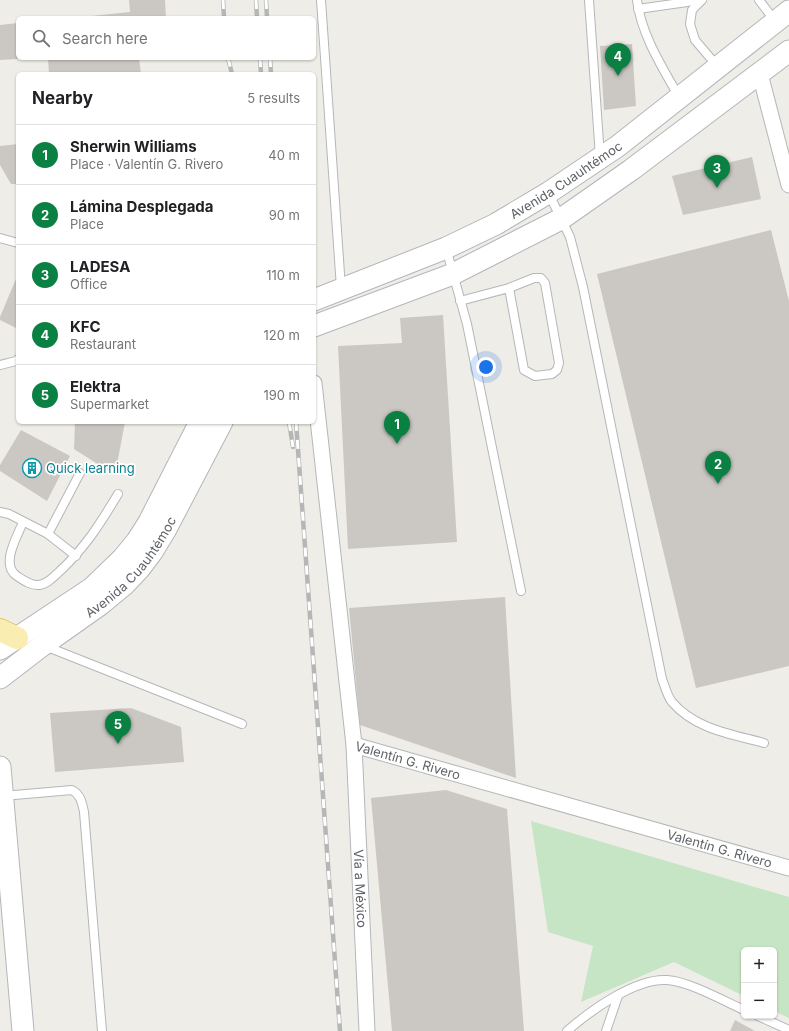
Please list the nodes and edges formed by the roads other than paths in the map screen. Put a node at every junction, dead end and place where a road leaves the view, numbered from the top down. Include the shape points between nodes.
1 (321, 0) edge
2 (589, 0) edge
3 (637, 0) edge
4 (702, 0) edge
5 (759, 0) edge
6 (638, 9) junction
7 (784, 19) edge
8 (787, 53) edge
9 (718, 67) junction
10 (760, 74) junction
11 (680, 97) junction
12 (600, 158) junction
13 (788, 176) edge
14 (548, 193) junction
15 (561, 219) junction
16 (496, 224) junction
17 (0, 238) edge
18 (16, 242) edge
19 (507, 247) junction
20 (446, 248) junction
21 (453, 274) junction
22 (341, 288) junction
23 (509, 288) junction
24 (316, 299) edge
25 (460, 301) junction
26 (316, 325) edge
27 (16, 361) edge
28 (0, 364) edge
29 (316, 401) edge
30 (199, 424) edge
31 (221, 424) edge
32 (80, 473) dead end
33 (118, 494) dead end
34 (0, 512) edge
35 (23, 522) junction
36 (48, 534) junction
37 (76, 556) junction
38 (521, 591) dead end
39 (6, 639) edge
40 (42, 645) junction
41 (0, 678) edge
42 (242, 724) dead end
43 (764, 743) dead end
44 (354, 746) junction
45 (0, 767) edge
46 (3, 796) junction
47 (789, 868) edge
48 (618, 996) junction
49 (741, 1009) edge
50 (765, 1019) edge
51 (789, 1030) edge
52 (23, 1031) edge
53 (102, 1031) edge
54 (367, 1031) edge
55 (567, 1031) edge
56 (606, 1031) edge

1 - 22 lane
2 - 12 lane
3 - 6 lane
4 - 6 lane
4 - 9 lane via 692,10 690,24 695,40
5 - 7 lane
6 - 11 lane via 663,68
7 - 9 main road, Avenida Cuauhtémoc
7 - 10 main road via 763,51
8 - 10 main road, Avenida Cuauhtémoc
9 - 11 main road, Avenida Cuauhtémoc
10 - 11 main road via 740,72 701,91
10 - 13 street
10 - 15 main road, Avenida Cuauhtémoc
11 - 12 main road, Avenida Cuauhtémoc
12 - 14 main road, Avenida Cuauhtémoc
14 - 15 lane
14 - 16 main road, Avenida Cuauhtémoc
15 - 19 main road, Avenida Cuauhtémoc
15 - 43 lane via 570,237 583,287 662,679 671,701 690,718 712,729
16 - 19 main road
16 - 20 main road, Avenida Cuauhtémoc
17 - 18 lane
19 - 21 main road, Avenida Cuauhtémoc
20 - 21 lane
20 - 22 main road, Avenida Cuauhtémoc
21 - 25 lane
21 - 26 main road, Avenida Cuauhtémoc
22 - 24 main road, Avenida Cuauhtémoc
23 - 23 lane via 534,278 541,278 546,283 559,363 557,370 552,374 535,376 524,370
23 - 25 lane
25 - 38 lane via 467,324
27 - 28 lane
29 - 44 street, Valentín G. Rivero
30 - 39 main road, Avenida Cuauhtémoc via 149,522 123,558 92,588
31 - 40 main road, Avenida Cuauhtémoc via 166,529 140,568 101,604
32 - 36 lane
33 - 37 lane
34 - 35 lane
35 - 36 lane
35 - 37 lane via 8,556 8,564 12,573 26,582 38,585 48,582
36 - 37 lane
40 - 41 main road, Avenida Cuauhtémoc
40 - 42 lane
44 - 47 street, Valentín G. Rivero
44 - 54 street, Vía a México
45 - 46 main road
46 - 52 main road
46 - 53 lane via 72,790 81,800
48 - 49 lane via 649,981 667,980 687,985
48 - 55 lane via 598,1007
48 - 56 lane
50 - 51 lane

